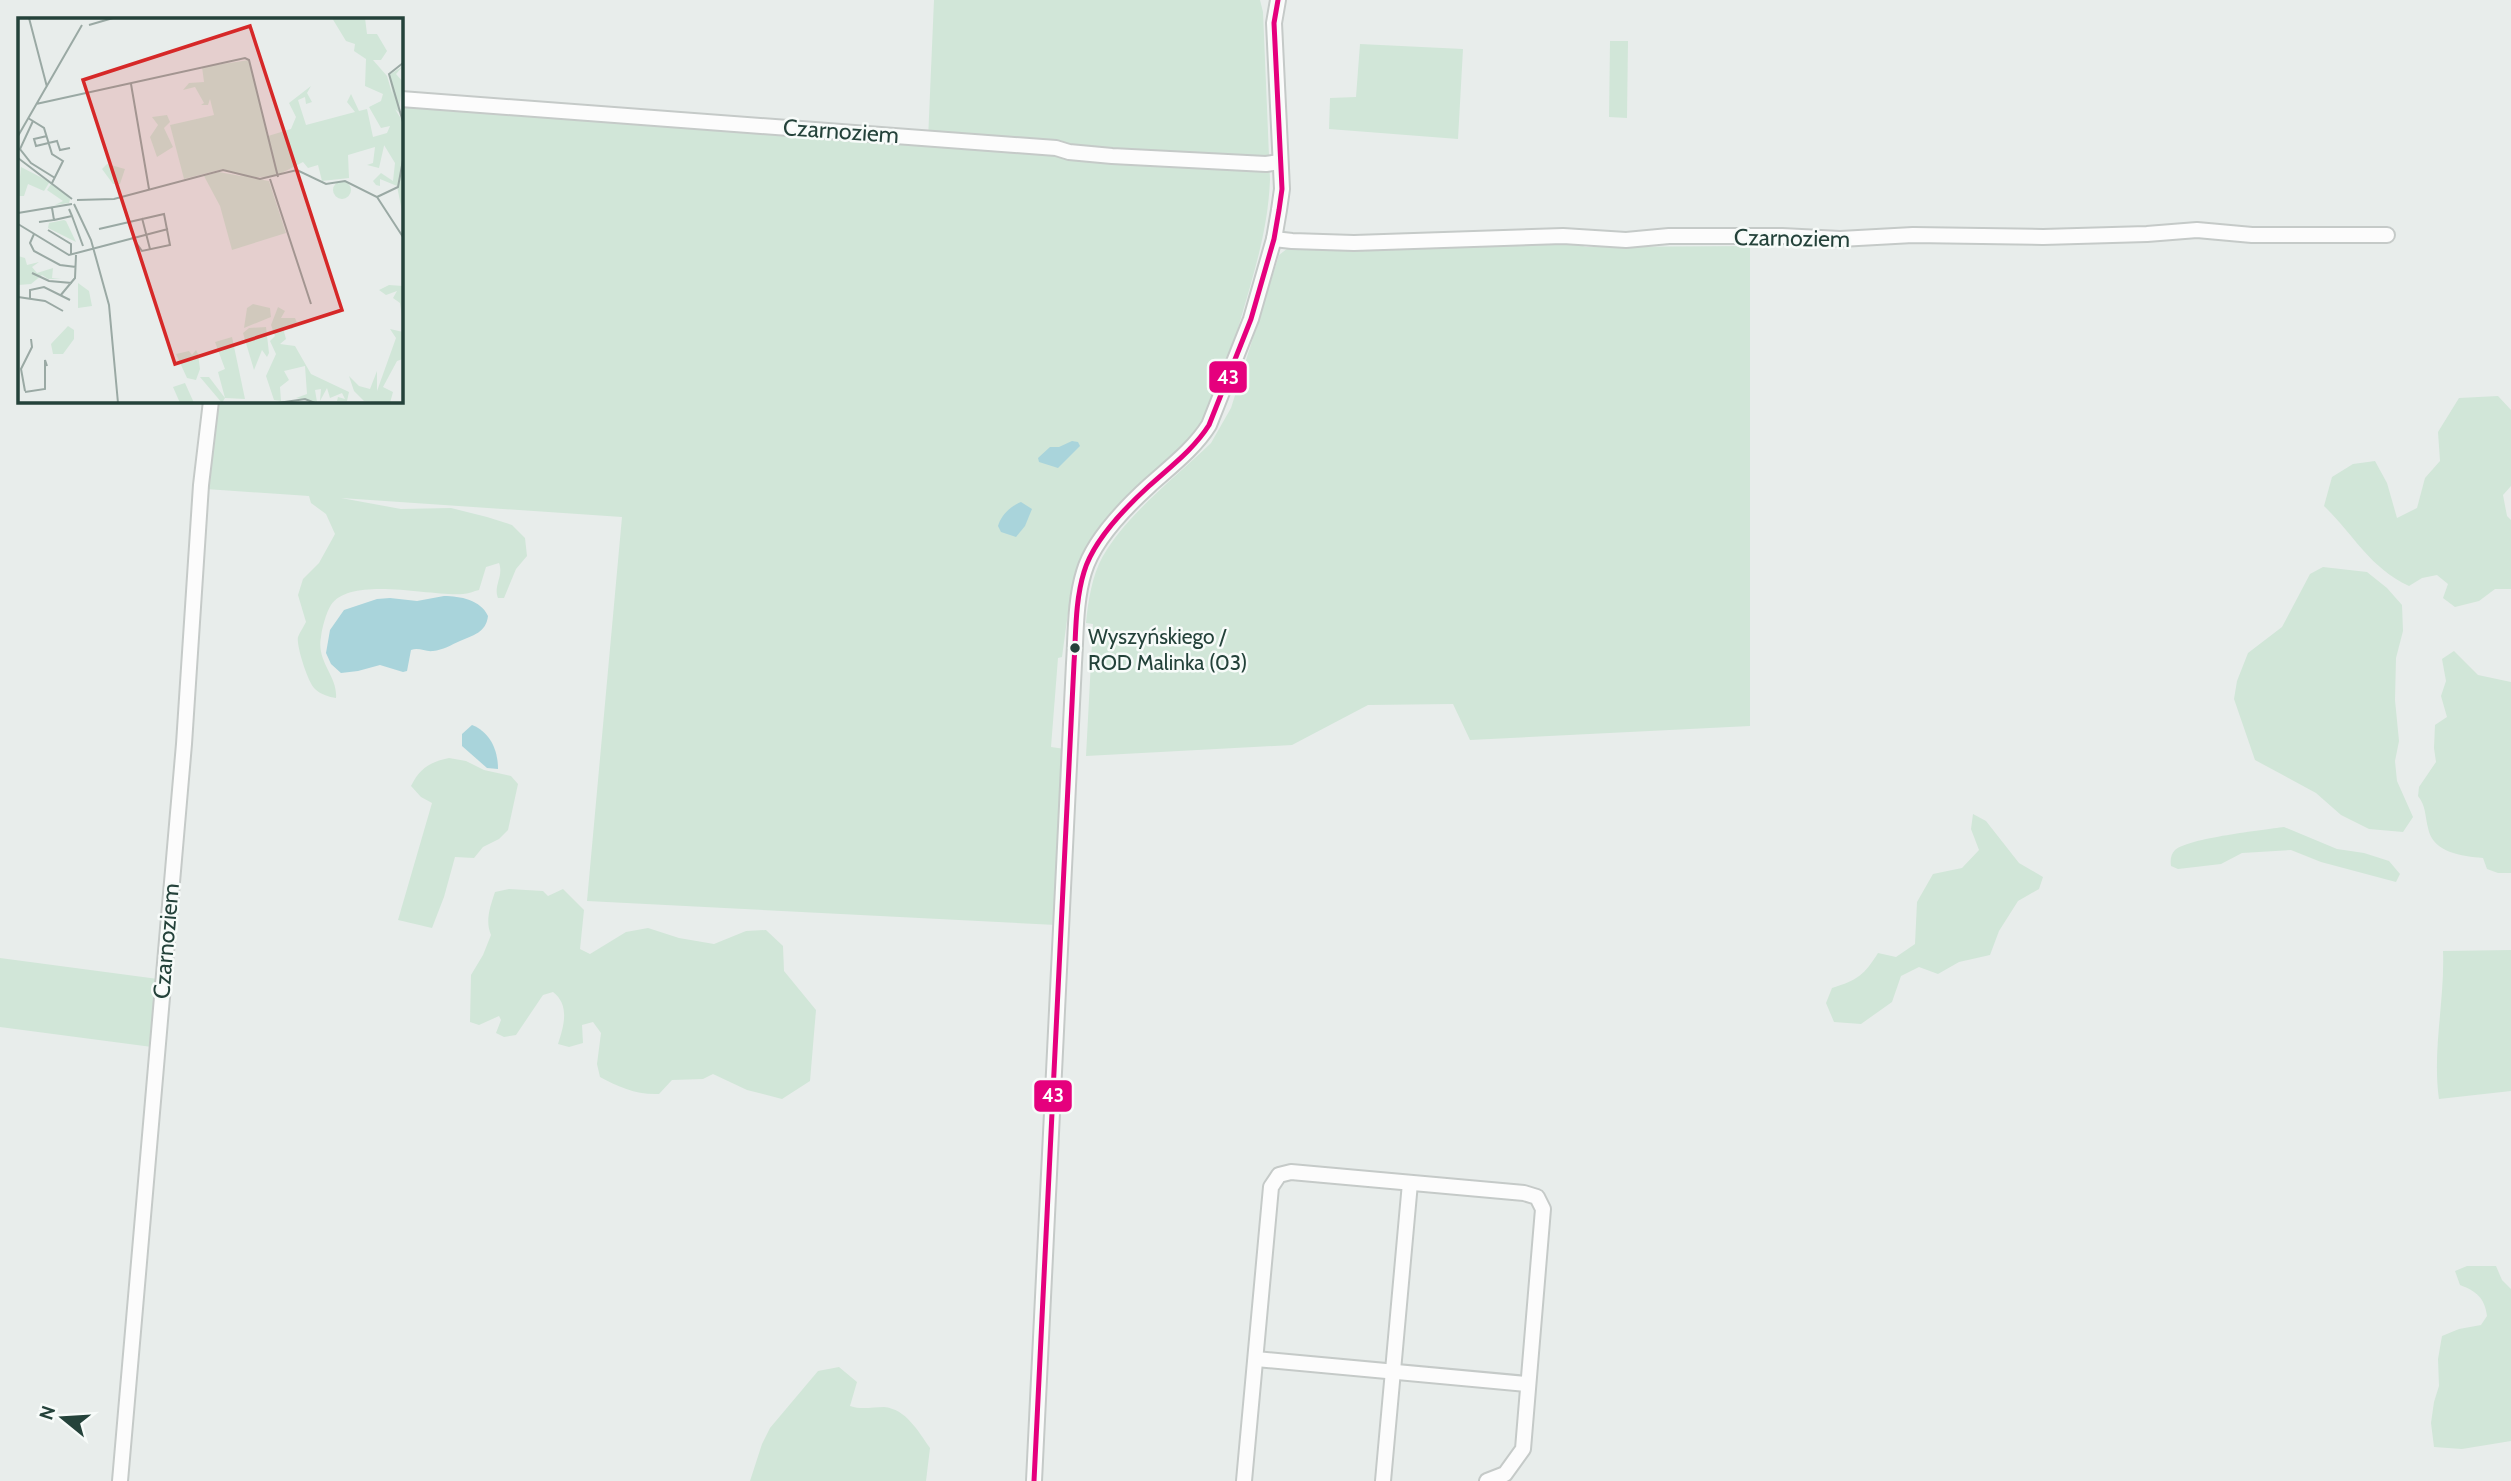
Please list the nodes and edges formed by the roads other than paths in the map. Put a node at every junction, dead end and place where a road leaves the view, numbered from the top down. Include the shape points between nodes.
1 (1278, 0) edge
2 (402, 99) edge
3 (1280, 162) junction
4 (2387, 235) dead end
5 (1274, 239) junction
6 (211, 402) edge
7 (1410, 1183) junction
8 (1256, 1359) junction
9 (1392, 1371) junction
10 (1527, 1384) junction
11 (120, 1481) edge
12 (1034, 1481) edge
13 (1244, 1481) edge
14 (1383, 1481) edge
15 (1487, 1481) edge

1 - 3 street via 1274,23
2 - 3 street, Czarnoziem via 912,136 1112,156
3 - 5 street via 1282,189
4 - 5 street, Czarnoziem via 2252,235 2197,230 1840,239 1563,236 1354,243
5 - 12 street via 1251,319 1209,425 1200,440 1111,527 1090,558 1081,587
6 - 11 street, Czarnoziem
7 - 8 street via 1291,1172 1279,1175 1270,1187
7 - 9 street
7 - 10 street via 1537,1197 1543,1209
8 - 9 street
8 - 13 street
9 - 10 street
9 - 14 street
10 - 15 street via 1523,1448 1504,1474

